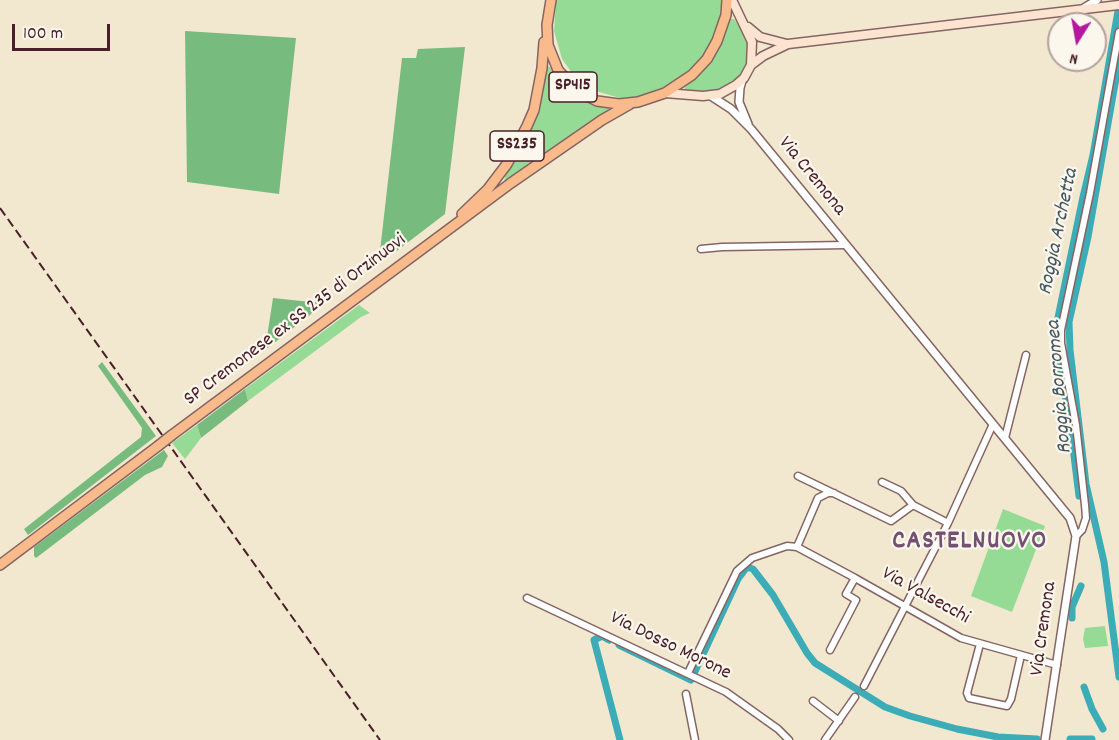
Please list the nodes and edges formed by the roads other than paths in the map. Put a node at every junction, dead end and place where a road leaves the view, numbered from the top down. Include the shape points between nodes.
1 (550, 0) edge
2 (727, 0) edge
3 (732, 0) edge
4 (1097, 0) edge
5 (1119, 5) edge
6 (1081, 10) junction
7 (741, 18) junction
8 (1119, 32) edge
9 (546, 34) junction
10 (788, 44) junction
11 (751, 65) junction
12 (744, 78) junction
13 (665, 93) junction
14 (711, 96) junction
15 (630, 104) junction
16 (751, 129) junction
17 (442, 235) junction
18 (846, 245) junction
19 (701, 249) dead end
20 (1026, 355) dead end
21 (993, 424) junction
22 (1005, 438) junction
23 (798, 476) dead end
24 (882, 482) dead end
25 (835, 493) junction
26 (913, 505) junction
27 (948, 522) junction
28 (1076, 536) junction
29 (797, 547) junction
30 (0, 565) edge
31 (855, 578) junction
32 (527, 598) dead end
33 (906, 607) junction
34 (980, 644) junction
35 (830, 650) dead end
36 (1021, 655) junction
37 (1056, 665) junction
38 (692, 675) junction
39 (864, 686) dead end
40 (686, 694) dead end
41 (855, 698) dead end
42 (813, 701) dead end
43 (839, 721) junction
44 (1046, 739) edge
45 (694, 740) edge
46 (789, 740) edge
47 (825, 740) edge

1 - 9 main road, SP415
2 - 13 main road, SP415 via 726,15 707,59
3 - 7 main road
4 - 6 street
5 - 6 main road
6 - 10 main road
7 - 10 main road via 760,37
7 - 11 main road via 752,42
8 - 28 street via 1061,330 1086,518
9 - 15 main road, SP415 via 553,61 577,91 597,101
9 - 17 main road, SS235 via 534,110 516,147 488,189
10 - 11 main road
11 - 12 main road
12 - 14 main road via 727,91
12 - 16 street, Via Cremona via 739,102
13 - 14 main road
13 - 15 main road, SP415
14 - 16 street, Via Cremona
15 - 17 main road, SS235 via 511,183
16 - 18 street, Via Cremona
17 - 30 main road, SP Cremonese ex SS 235 di Orzinuovi, bridge
18 - 19 street, Via Cremona
18 - 21 street, Via Cremona
20 - 22 street
21 - 22 street, Via Cremona
21 - 27 street
22 - 28 street, Via Cremona via 1070,518
23 - 25 street
24 - 26 street via 901,491
25 - 26 street via 891,521
25 - 29 street via 818,498
26 - 27 street
27 - 33 street
28 - 37 street, Via Cremona
29 - 31 street, Via Valsecchi
29 - 38 street via 779,547 747,561 737,571
31 - 33 street, Via Valsecchi
31 - 35 street, Via Valsecchi via 846,594 856,600
32 - 38 street, Via Dosso Morone
33 - 34 street, Via Valsecchi via 961,638
33 - 39 street
34 - 36 street, Via Valsecchi
34 - 36 street, Via Valsecchi via 969,698 1007,706
36 - 37 street, Via Valsecchi
37 - 44 street, Via Cremona
38 - 46 street, Via Dosso Morone via 743,703
40 - 45 street
41 - 43 street
42 - 43 street
43 - 47 street

